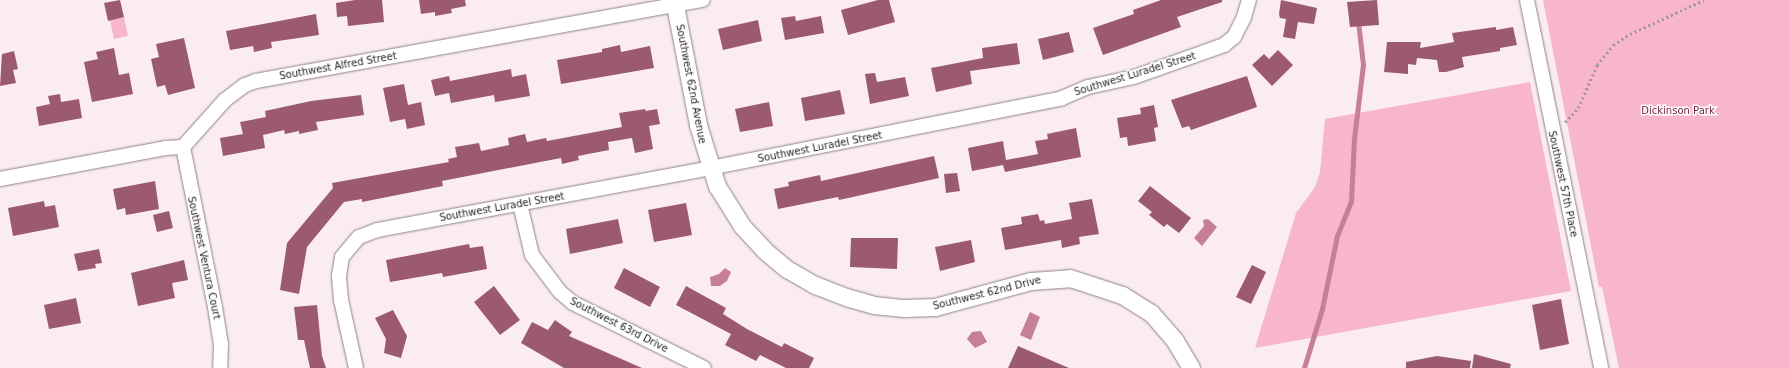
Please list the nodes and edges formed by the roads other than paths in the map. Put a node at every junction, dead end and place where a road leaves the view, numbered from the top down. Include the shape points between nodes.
1 (703, 0) edge
2 (1248, 0) edge
3 (1527, 0) edge
4 (675, 2) edge
5 (183, 147) junction
6 (710, 168) junction
7 (0, 179) edge
8 (520, 204) junction
9 (220, 368) edge
10 (356, 368) edge
11 (704, 368) edge
12 (1191, 368) edge
13 (1601, 368) edge

1 - 4 street, Southwest Alfred Street
2 - 6 street, Southwest Luradel Street via 1244,17 1234,38 1224,45 1134,76 1088,87 1062,98
3 - 13 street, Southwest 57th Place
4 - 5 street, Southwest Alfred Street via 256,80 224,100
4 - 6 street, Southwest 62nd Avenue via 698,125
5 - 7 street via 165,148
5 - 9 street, Southwest Ventura Court via 218,322 221,344
6 - 8 street, Southwest Luradel Street
6 - 12 street, Southwest 62nd Drive via 726,202 753,238 787,269 831,292 874,305 921,308 950,304 1031,281 1070,278 1122,295 1150,313 1175,341
8 - 10 street, Southwest Luradel Street via 377,230 359,237 342,257 339,276 341,300
8 - 11 street, Southwest 63rd Drive via 532,255 560,292 573,303

